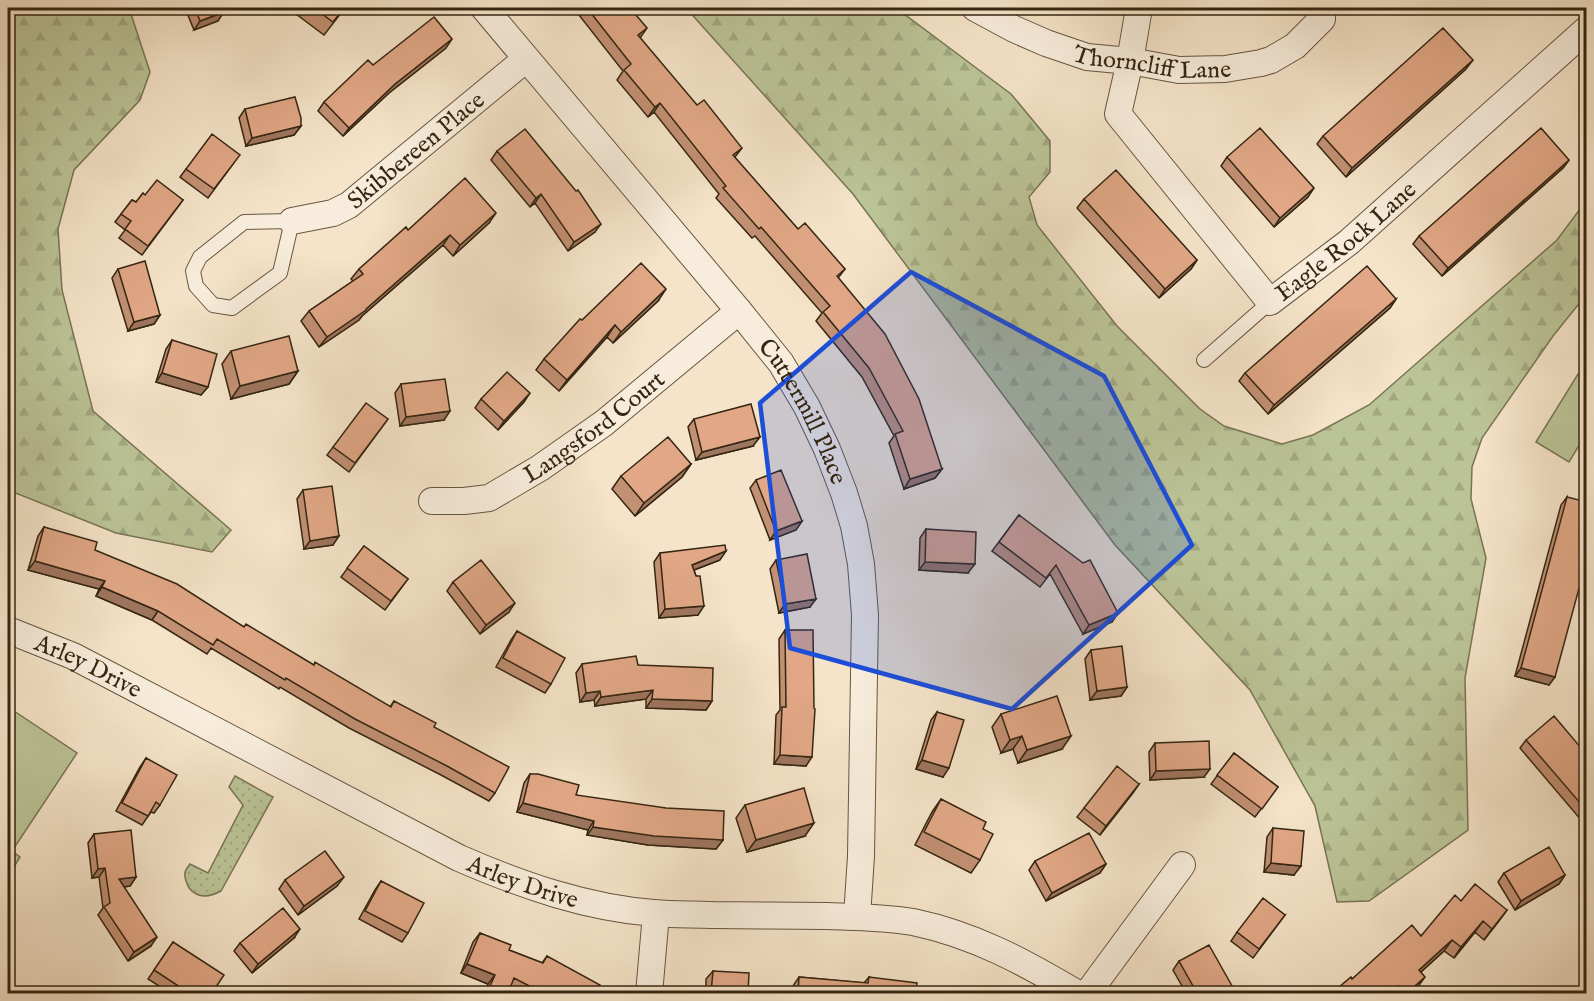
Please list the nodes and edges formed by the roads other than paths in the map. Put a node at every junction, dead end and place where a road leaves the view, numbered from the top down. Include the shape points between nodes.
1 (484, 8) edge
2 (975, 8) edge
3 (1139, 8) edge
4 (1322, 13) edge
5 (1587, 30) edge
6 (526, 58) junction
7 (1130, 62) junction
8 (292, 221) junction
9 (1270, 302) junction
10 (739, 311) junction
11 (1204, 360) dead end
12 (432, 501) dead end
13 (8, 630) edge
14 (1182, 865) dead end
15 (656, 914) junction
16 (857, 917) junction
17 (649, 993) edge
18 (1078, 993) edge
19 (1087, 993) edge

1 - 6 street, Cuttermill Place
2 - 7 street, Thorncliff Lane via 1046,43 1087,57
3 - 7 street
4 - 7 street, Thorncliff Lane via 1295,46 1261,63 1179,70
5 - 9 street, Eagle Rock Lane via 1349,242
6 - 8 street, Skibbereen Place via 358,198 333,213
6 - 10 street, Cuttermill Place
7 - 9 street, Eagle Rock Lane via 1118,114
8 - 8 lane via 280,273 232,308 213,305 196,286 194,271 200,257 244,222
9 - 11 lane
10 - 12 street, Langsford Court via 604,423 540,468 489,498
10 - 16 street, Cuttermill Place via 781,363 807,407 827,449 854,526 865,615
13 - 15 street, Arley Drive via 73,656 501,877 608,908
14 - 19 street
15 - 16 street, Arley Drive
15 - 17 street
16 - 18 street, Arley Drive via 914,922 981,942

